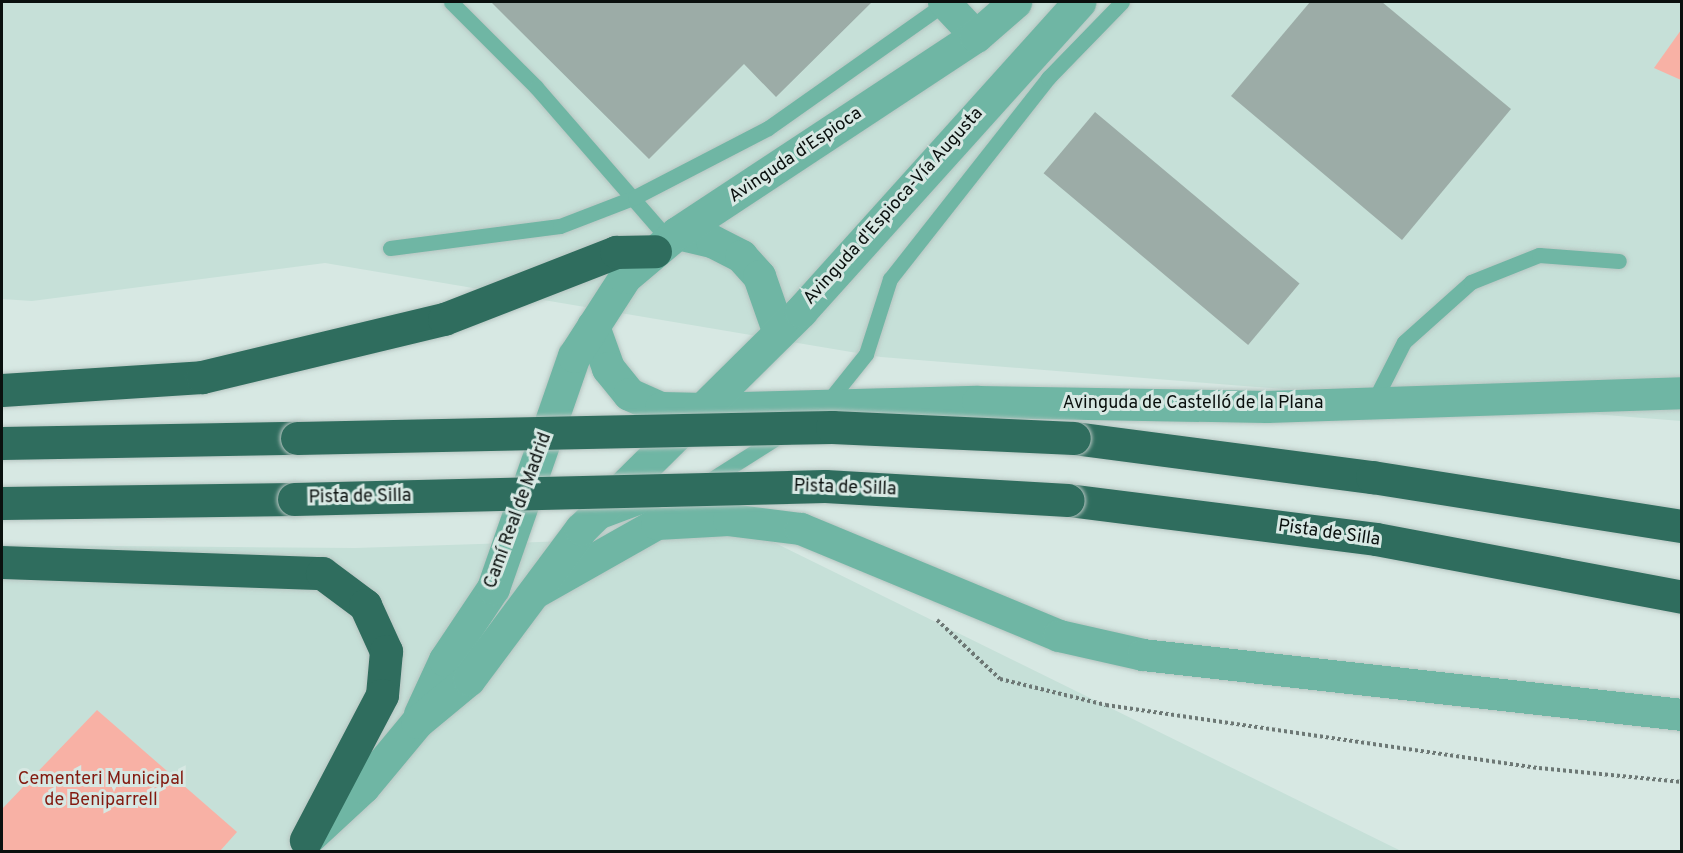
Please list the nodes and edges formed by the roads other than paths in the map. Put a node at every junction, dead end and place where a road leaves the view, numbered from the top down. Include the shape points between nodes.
1 (451, 2) edge
2 (944, 2) edge
3 (1015, 2) edge
4 (1079, 2) edge
5 (1122, 2) edge
6 (976, 36) junction
7 (1078, 45) junction
8 (1023, 61) junction
9 (635, 197) junction
10 (667, 241) junction
11 (390, 248) dead end
12 (1619, 261) dead end
13 (593, 326) junction
14 (779, 333) junction
15 (2, 390) edge
16 (1682, 393) edge
17 (1373, 403) junction
18 (826, 404) junction
19 (705, 409) junction
20 (2, 443) edge
21 (2, 503) edge
22 (1682, 526) edge
23 (581, 529) junction
24 (2, 562) edge
25 (535, 593) junction
26 (1682, 597) edge
27 (1682, 715) edge
28 (417, 722) junction
29 (300, 846) edge

1 - 9 lane
2 - 6 street
2 - 9 lane via 768,128
3 - 6 street, Avinguda d'Espioca
4 - 8 street, Avinguda d'Espioca-Vía Augusta
5 - 7 lane
6 - 10 street, Avinguda d'Espioca
7 - 8 lane
7 - 18 lane via 890,279 866,354
8 - 14 street, Avinguda d'Espioca-Vía Augusta
9 - 10 lane
9 - 11 lane via 560,226
10 - 13 street, Avinguda d'Espioca via 625,277
10 - 14 street via 712,241 741,256 759,276
10 - 15 highway via 616,252 444,319 202,377
12 - 17 lane via 1539,255 1472,282 1404,342
13 - 19 street via 608,368 629,394 661,408
13 - 28 street, Camí Real de Madrid via 574,356 493,588 445,660
14 - 19 street, Avinguda d'Espioca-Vía Augusta
16 - 17 street, Avinguda de Castelló de la Plana
17 - 18 street, Avinguda de Castelló de la Plana via 1267,407
18 - 19 street, Avinguda de Castelló de la Plana
18 - 23 lane via 722,475
19 - 23 street, Camí Real de Madrid
20 - 22 highway, bridge via 832,427 1074,438 1372,477
21 - 26 highway, Pista de Silla, bridge via 294,500 825,486 1068,500 1376,540
23 - 25 street, Camí Real de Madrid
24 - 29 highway via 322,573 365,605 386,651 382,695
25 - 27 street via 657,524 729,520 801,530 1059,636 1143,655
25 - 28 street, Camí Real de Madrid via 469,680
28 - 29 street, Camí Real de Madrid via 363,787

